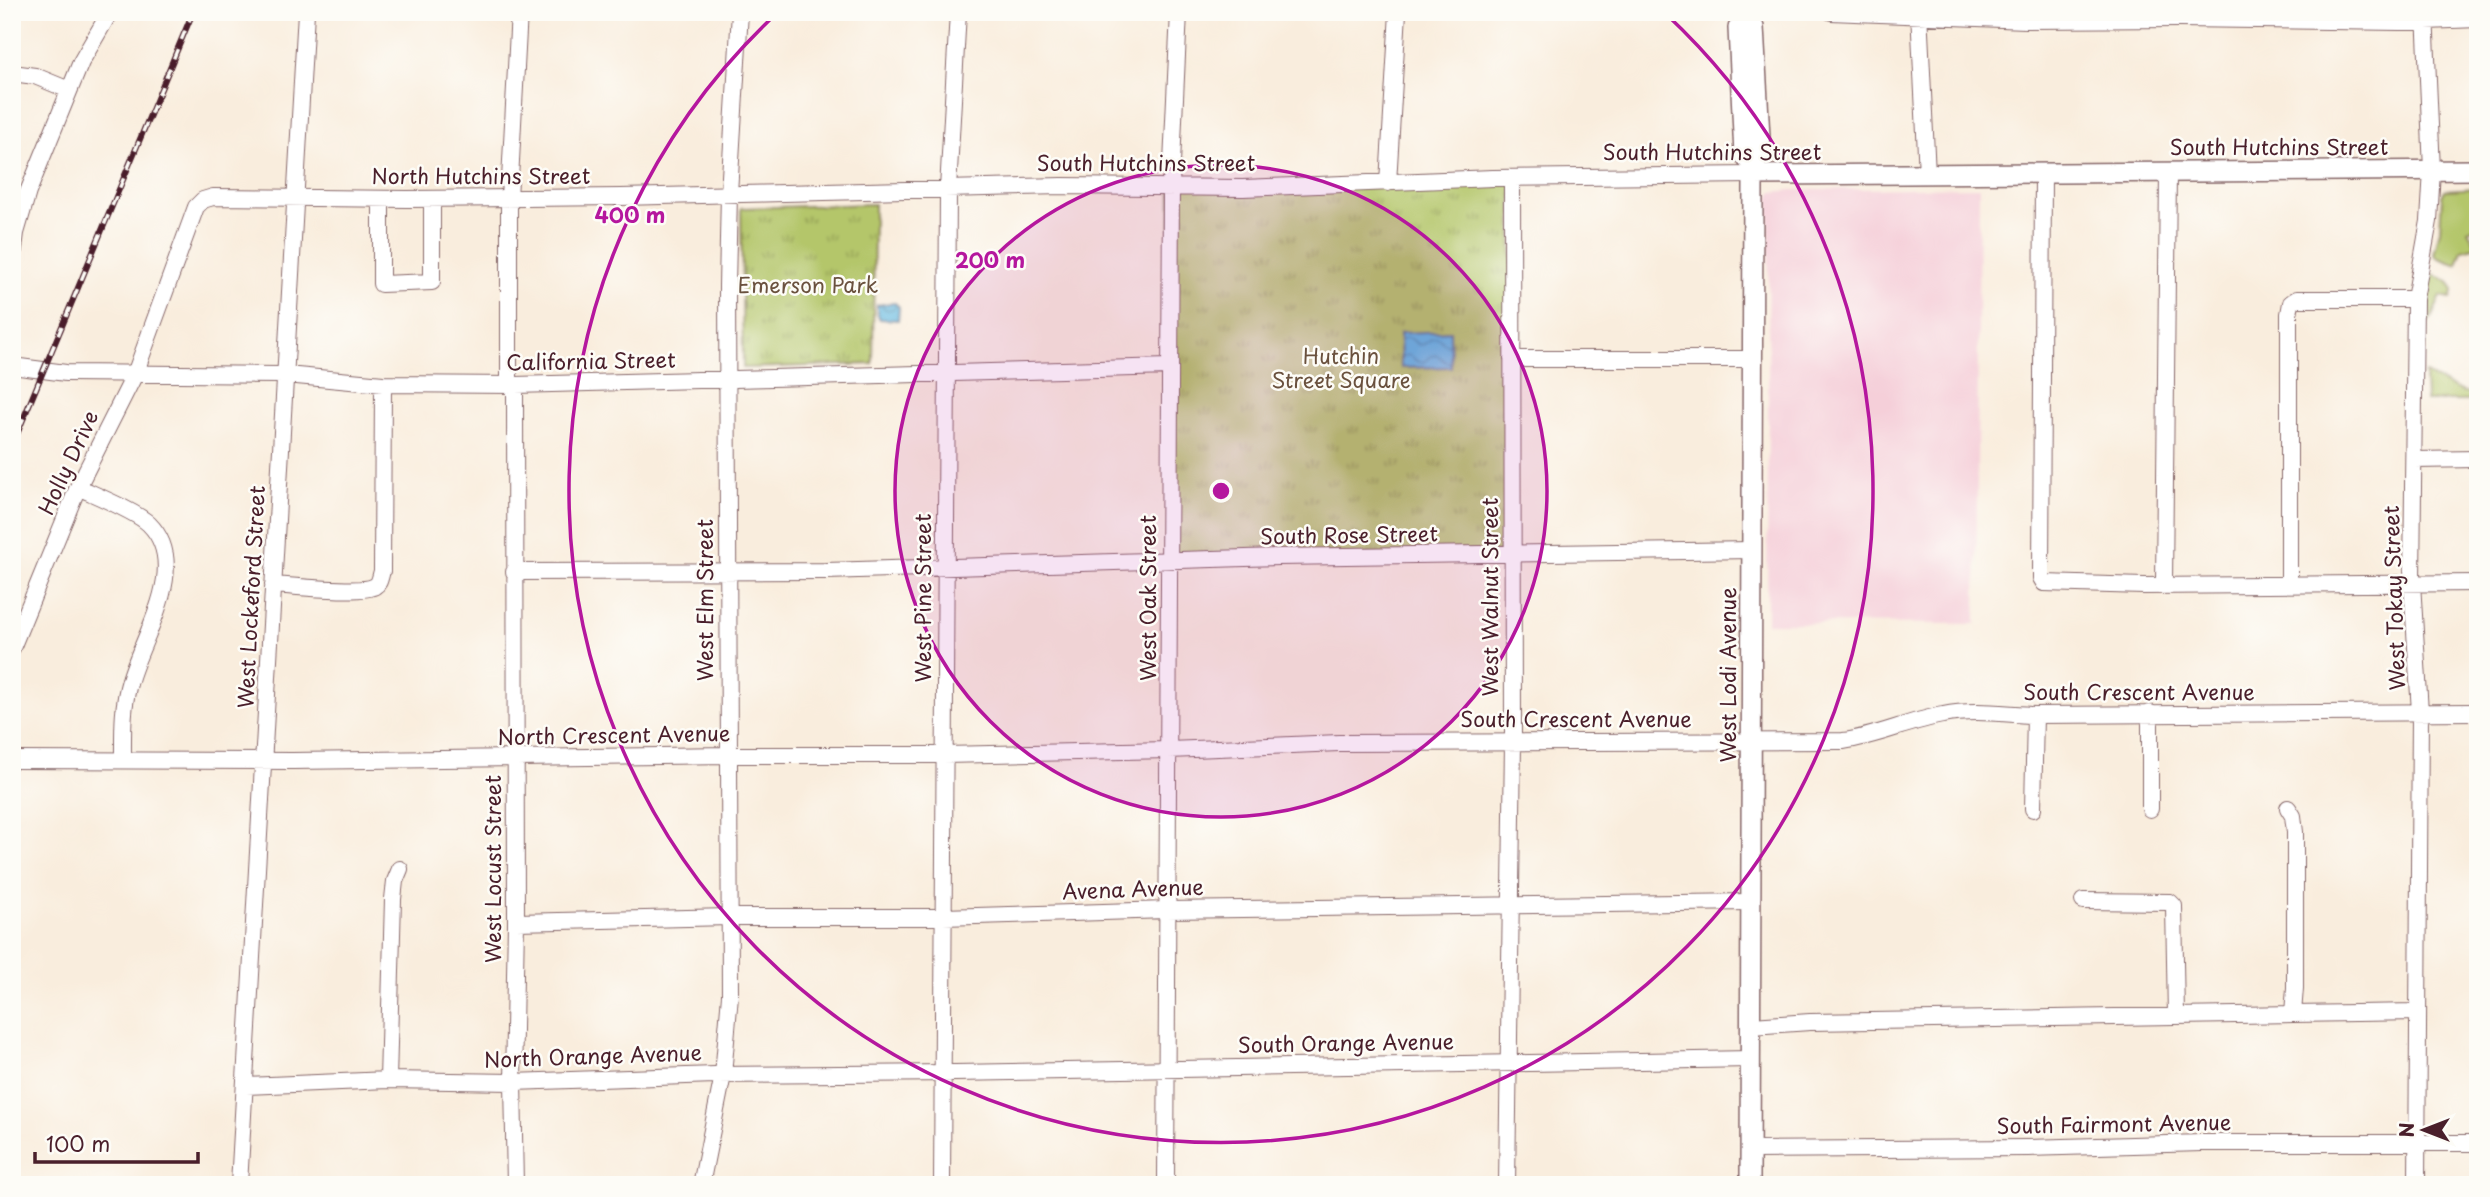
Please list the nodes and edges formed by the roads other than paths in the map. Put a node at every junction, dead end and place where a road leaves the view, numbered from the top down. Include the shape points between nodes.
1 (110, 12) edge
2 (306, 12) edge
3 (519, 12) edge
4 (740, 12) edge
5 (958, 12) edge
6 (1179, 12) edge
7 (1398, 12) edge
8 (1830, 12) edge
9 (1745, 15) edge
10 (1919, 15) edge
11 (2426, 17) edge
12 (2478, 19) edge
13 (12, 73) edge
14 (69, 90) junction
15 (1753, 170) junction
16 (2432, 170) junction
17 (2478, 170) edge
18 (2168, 171) junction
19 (2043, 172) junction
20 (1927, 174) junction
21 (1513, 178) junction
22 (1388, 183) junction
23 (1171, 186) junction
24 (948, 189) junction
25 (729, 193) junction
26 (296, 197) junction
27 (509, 198) junction
28 (381, 199) junction
29 (432, 199) junction
30 (12, 264) edge
31 (2415, 299) junction
32 (1512, 359) junction
33 (1752, 359) junction
34 (12, 366) edge
35 (1170, 367) junction
36 (947, 373) junction
37 (135, 374) junction
38 (286, 375) junction
39 (728, 381) junction
40 (383, 384) junction
41 (512, 385) junction
42 (2478, 459) edge
43 (2414, 460) junction
44 (78, 487) junction
45 (1753, 550) junction
46 (1511, 553) junction
47 (1170, 561) junction
48 (944, 566) junction
49 (726, 570) junction
50 (514, 572) junction
51 (2412, 583) junction
52 (2478, 583) edge
53 (2164, 584) junction
54 (2289, 584) junction
55 (273, 585) junction
56 (12, 648) edge
57 (2420, 712) junction
58 (2478, 712) edge
59 (2150, 713) junction
60 (2035, 715) junction
61 (1751, 741) junction
62 (1513, 742) junction
63 (1169, 750) junction
64 (964, 754) joint
65 (729, 755) junction
66 (944, 755) junction
67 (514, 758) junction
68 (12, 760) edge
69 (123, 760) junction
70 (265, 761) junction
71 (2288, 808) dead end
72 (2033, 809) dead end
73 (2150, 809) dead end
74 (400, 869) dead end
75 (2083, 901) dead end
76 (1751, 902) junction
77 (1510, 904) junction
78 (1167, 909) junction
79 (730, 917) junction
80 (943, 917) junction
81 (516, 922) junction
82 (2418, 1012) junction
83 (2293, 1013) junction
84 (2176, 1016) junction
85 (1752, 1026) junction
86 (1751, 1059) junction
87 (1508, 1062) junction
88 (1167, 1069) junction
89 (942, 1073) junction
90 (723, 1074) junction
91 (388, 1080) junction
92 (513, 1082) junction
93 (246, 1086) junction
94 (2419, 1143) junction
95 (2478, 1143) edge
96 (1751, 1150) junction
97 (239, 1185) edge
98 (514, 1185) edge
99 (701, 1185) edge
100 (942, 1185) edge
101 (1166, 1185) edge
102 (1507, 1185) edge
103 (1750, 1185) edge
104 (2417, 1185) edge

1 - 14 street
2 - 26 street, West Lockeford Street
3 - 27 street, West Locust Street
4 - 25 street, West Elm Street
5 - 24 street, West Pine Street
6 - 23 street, West Oak Street
7 - 22 street
8 - 10 street
9 - 15 main road, West Lodi Avenue via 1738,28 1744,155
10 - 11 street via 2026,20
10 - 20 street
11 - 12 street
11 - 16 street, West Tokay Street
13 - 14 street via 35,76
14 - 30 street via 28,192
15 - 20 main road, South Hutchins Street
15 - 21 street, South Hutchins Street
15 - 33 main road, West Lodi Avenue
16 - 17 main road, South Hutchins Street
16 - 18 main road, South Hutchins Street
16 - 31 street, West Tokay Street via 2429,221
18 - 19 main road, South Hutchins Street
18 - 53 street
19 - 20 main road, South Hutchins Street
19 - 53 street via 2041,578 2045,583 2067,585
21 - 22 street, South Hutchins Street
21 - 32 street, West Walnut Street
22 - 23 street, South Hutchins Street
23 - 24 street, South Hutchins Street
23 - 35 street, West Oak Street
24 - 25 street, North Hutchins Street
24 - 36 street, West Pine Street
25 - 27 street, North Hutchins Street
25 - 39 street, West Elm Street
26 - 28 street, North Hutchins Street
26 - 37 street, North Hutchins Street via 213,197 196,206
26 - 38 street, West Lockeford Street
27 - 29 street, North Hutchins Street
27 - 41 street, West Locust Street
28 - 29 street, North Hutchins Street
28 - 29 street via 381,284 432,282
31 - 43 street, West Tokay Street
31 - 54 street via 2297,299 2291,303
32 - 33 street
32 - 46 street, West Walnut Street
33 - 45 main road, West Lodi Avenue
34 - 37 street, California Street
35 - 36 street, California Street
35 - 47 street, West Oak Street
36 - 39 street, California Street
36 - 48 street, West Pine Street
37 - 38 street, California Street
37 - 44 street, Holly Drive
38 - 40 street, California Street
38 - 55 street, West Lockeford Street
39 - 41 street, California Street
39 - 49 street, West Elm Street
40 - 41 street, California Street
40 - 55 street via 382,571 378,583 359,589
41 - 50 street, West Locust Street
42 - 43 street
43 - 51 street, West Tokay Street
44 - 56 street, Holly Drive
44 - 69 street via 146,522 164,549 165,585 124,707
45 - 46 street, South Rose Street
45 - 61 main road, West Lodi Avenue
46 - 47 street, South Rose Street
46 - 62 street, West Walnut Street
47 - 48 street, South Rose Street
47 - 63 street, West Oak Street
48 - 49 street, South Rose Street
48 - 66 street, West Pine Street
49 - 50 street, South Rose Street
49 - 65 street, West Elm Street
50 - 67 street, West Locust Street
51 - 52 street
51 - 54 street
51 - 57 street, West Tokay Street
53 - 54 street
55 - 70 street, West Lockeford Street
57 - 58 street, South Crescent Avenue
57 - 59 street, South Crescent Avenue
57 - 82 street, West Tokay Street
59 - 60 street, South Crescent Avenue
59 - 73 street
60 - 61 street, South Crescent Avenue via 1944,715 1843,741
60 - 72 street
61 - 62 street, South Crescent Avenue
61 - 76 main road, West Lodi Avenue
62 - 63 street, South Crescent Avenue
62 - 77 street, West Walnut Street
63 - 64 street, South Crescent Avenue
63 - 78 street, West Oak Street
64 - 66 street, North Crescent Avenue
65 - 66 street, North Crescent Avenue
65 - 67 street, North Crescent Avenue
65 - 79 street, West Elm Street
66 - 80 street, West Pine Street
67 - 70 street, North Crescent Avenue
67 - 81 street, West Locust Street
68 - 69 street, North Crescent Avenue
69 - 70 street, North Crescent Avenue
70 - 93 street, West Lockeford Street
71 - 83 street via 2295,832
74 - 91 street via 393,899
75 - 84 street via 2170,902 2175,906
76 - 77 street, Avena Avenue
76 - 85 main road, West Lodi Avenue
77 - 78 street, Avena Avenue
77 - 87 street, West Walnut Street
78 - 80 street, Avena Avenue
78 - 88 street, West Oak Street
79 - 80 street, Avena Avenue
79 - 81 street, Avena Avenue
79 - 90 street, West Elm Street
80 - 89 street, West Pine Street
81 - 92 street, West Locust Street
82 - 83 street
82 - 94 street, West Tokay Street
83 - 84 street
84 - 85 street
85 - 86 main road, West Lodi Avenue
86 - 87 street, South Orange Avenue
86 - 96 main road, West Lodi Avenue
87 - 88 street, South Orange Avenue
87 - 102 street, West Walnut Street
88 - 89 street, South Orange Avenue
88 - 101 street, West Oak Street
89 - 90 street, North Orange Avenue
89 - 100 street, West Pine Street
90 - 92 street, North Orange Avenue
90 - 99 street, West Elm Street
91 - 92 street, North Orange Avenue
91 - 93 street, North Orange Avenue
92 - 98 street, West Locust Street
93 - 97 street, West Lockeford Street
94 - 95 street, South Fairmont Avenue
94 - 96 street, South Fairmont Avenue
94 - 104 street, West Tokay Street
96 - 103 main road, West Lodi Avenue

